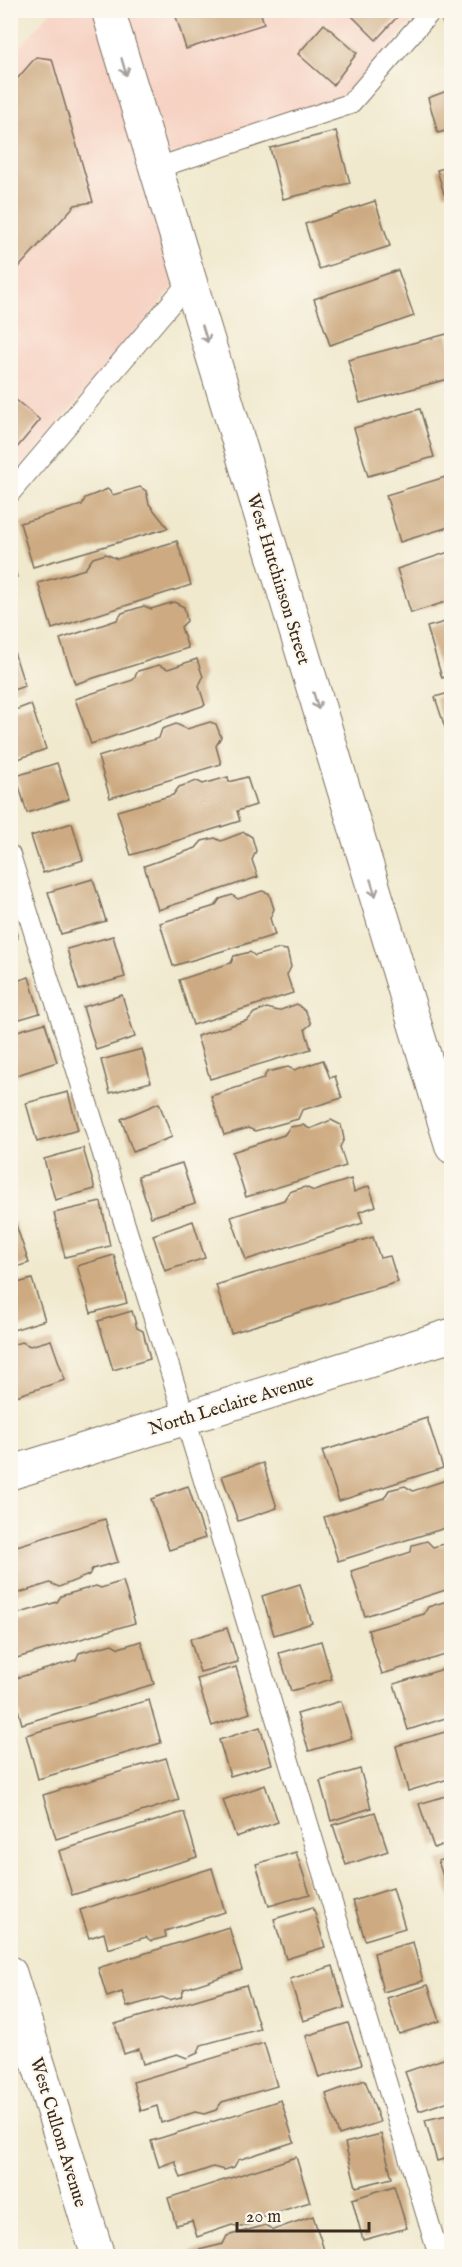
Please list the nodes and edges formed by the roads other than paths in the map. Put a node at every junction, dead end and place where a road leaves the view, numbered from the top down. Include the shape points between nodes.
1 (108, 10) edge
2 (432, 10) edge
3 (449, 10) edge
4 (452, 19) edge
5 (154, 169) junction
6 (189, 282) junction
7 (10, 493) edge
8 (10, 855) edge
9 (452, 1147) edge
10 (452, 1335) edge
11 (185, 1418) junction
12 (10, 1473) edge
13 (10, 1973) edge
14 (98, 2256) edge
15 (439, 2256) edge

1 -> 5 street, West Hutchinson Street
2 - 5 lane via 350,104
3 - 4 lane
5 - 6 street, West Hutchinson Street
6 - 7 lane
6 -> 9 street, West Hutchinson Street
8 - 11 lane
10 - 11 street, North Leclaire Avenue
11 - 12 street, North Leclaire Avenue
11 - 15 lane
13 - 14 street, West Cullom Avenue

